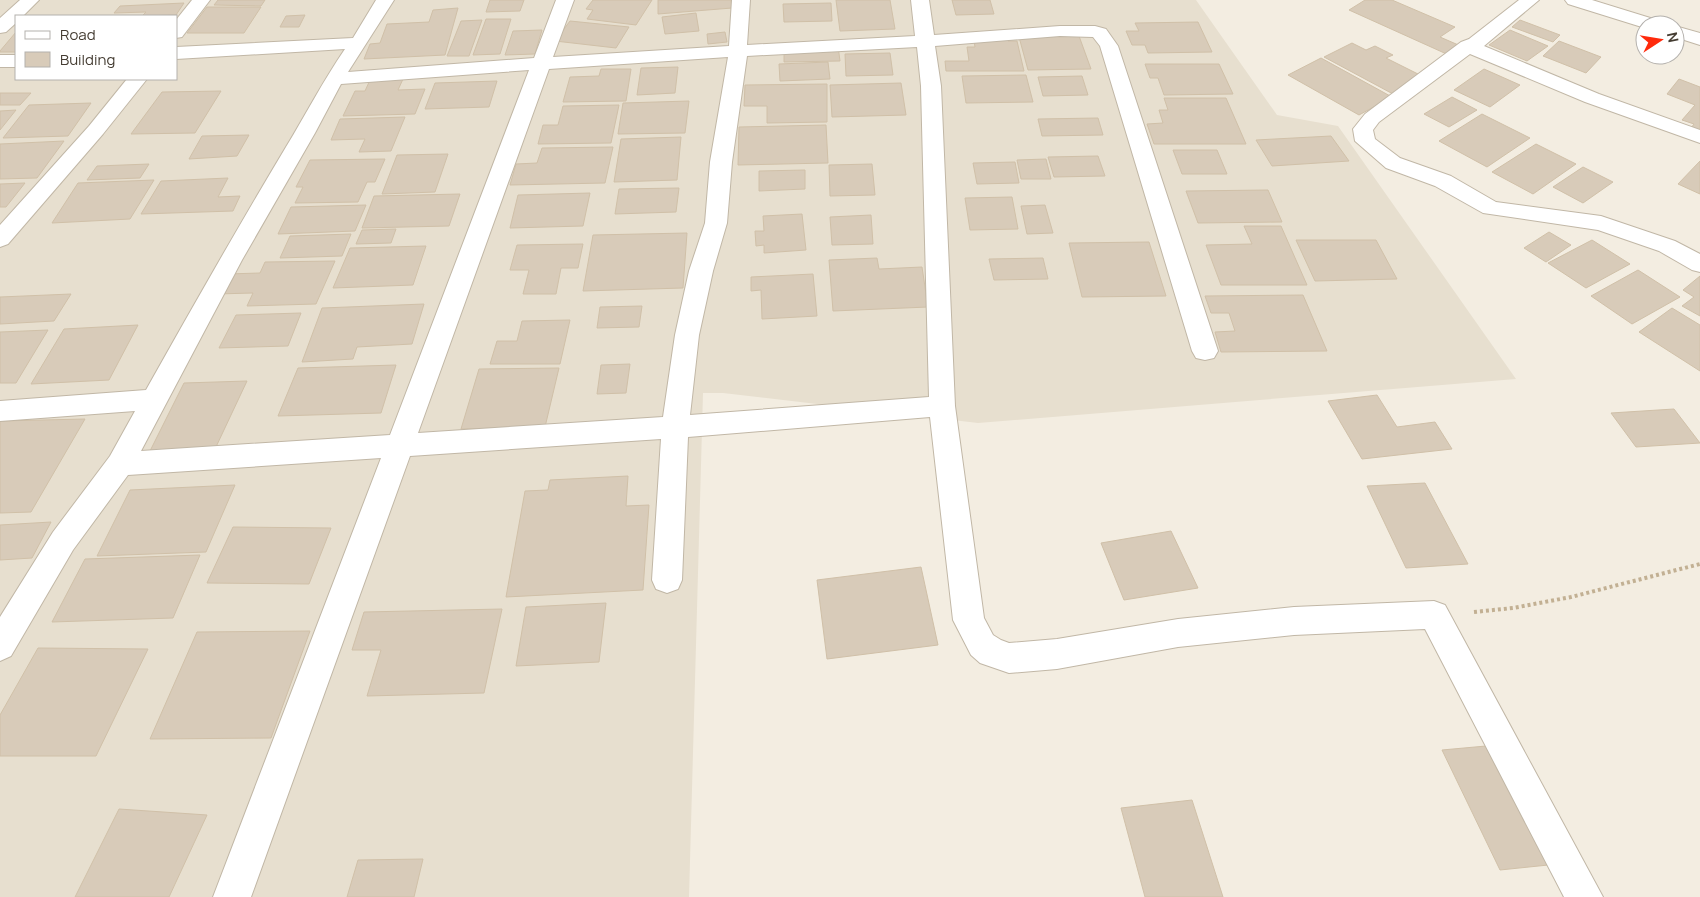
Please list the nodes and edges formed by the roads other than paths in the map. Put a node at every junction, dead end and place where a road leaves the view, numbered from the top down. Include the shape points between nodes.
1 (30, 0) edge
2 (201, 0) edge
3 (385, 0) edge
4 (565, 0) edge
5 (741, 0) edge
6 (920, 0) edge
7 (1530, 0) edge
8 (1574, 0) edge
9 (1635, 19) edge
10 (0, 28) edge
11 (178, 30) edge
12 (1685, 34) edge
13 (1700, 39) edge
14 (926, 41) junction
15 (359, 43) junction
16 (1468, 46) junction
17 (737, 50) junction
18 (178, 53) edge
19 (15, 61) edge
20 (0, 62) edge
21 (542, 64) junction
22 (334, 79) junction
23 (136, 80) edge
24 (1700, 137) edge
25 (0, 239) edge
26 (1700, 264) edge
27 (1205, 351) dead end
28 (153, 400) junction
29 (942, 406) junction
30 (0, 411) edge
31 (675, 427) junction
32 (399, 445) junction
33 (120, 464) junction
34 (667, 580) dead end
35 (0, 646) edge
36 (232, 897) edge
37 (1584, 897) edge

1 - 10 street
2 - 11 street
3 - 15 street
4 - 21 street
5 - 17 street
6 - 14 street
7 - 16 street
8 - 9 street
12 - 13 street
14 - 17 street
14 - 27 street via 1060,31 1100,33 1109,46
14 - 29 street via 934,149
15 - 18 street
15 - 22 street
16 - 24 street via 1592,98
16 - 26 street via 1372,118 1363,130 1364,141 1393,163 1443,182 1492,208 1601,223 1667,246
17 - 21 street
17 - 31 street via 716,223 687,335
19 - 20 street
21 - 22 street
21 - 32 street
22 - 28 street
23 - 25 street
28 - 30 street
28 - 33 street
29 - 31 street
29 - 37 street via 969,620 982,644 991,652 1009,658 1057,654 1178,633 1275,623 1434,615
31 - 32 street
31 - 34 street
32 - 33 street
32 - 36 street
33 - 35 street via 62,541

